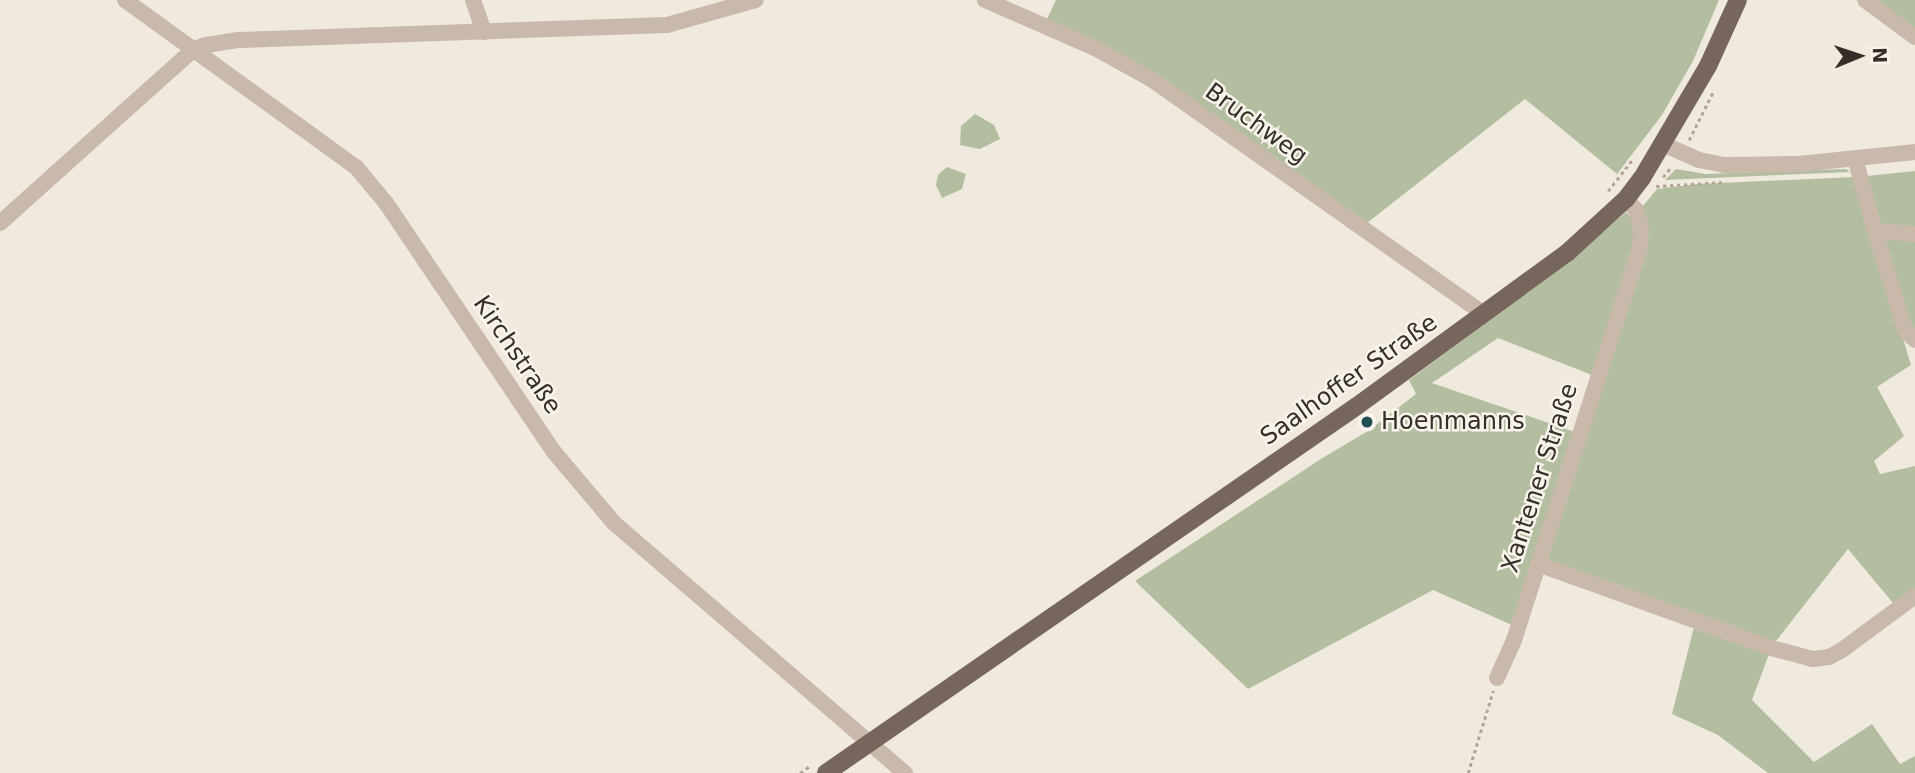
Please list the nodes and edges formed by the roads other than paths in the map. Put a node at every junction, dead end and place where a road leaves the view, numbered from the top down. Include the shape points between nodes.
1 (125, 0) edge
2 (473, 0) edge
3 (756, 0) edge
4 (985, 0) edge
5 (1738, 0) edge
6 (1865, 0) edge
7 (484, 32) junction
8 (1915, 37) edge
9 (194, 49) junction
10 (1663, 144) junction
11 (1915, 152) edge
12 (1855, 158) junction
13 (1626, 199) junction
14 (0, 223) edge
15 (1875, 231) junction
16 (1915, 234) edge
17 (1484, 314) junction
18 (1915, 340) edge
19 (1538, 564) junction
20 (1915, 596) edge
21 (1497, 678) road end
22 (870, 742) junction
23 (822, 766) edge
24 (905, 773) edge

1 - 9 street, Kirchstraße
2 - 7 street
3 - 7 street via 667,26
4 - 17 street, Bruchweg via 1097,49 1151,79
5 - 10 main road
6 - 8 street
7 - 9 street via 229,41
9 - 14 street
9 - 22 street, Kirchstraße via 356,167 386,203 554,452 614,523
10 - 12 street via 1699,160 1724,164
10 - 13 main road, Saalhoffer Straße
11 - 12 street
12 - 15 street
13 - 17 main road, Saalhoffer Straße via 1567,253
13 - 19 street, Xantener Straße via 1641,225 1640,248
15 - 16 street
15 - 18 street via 1905,330
17 - 22 main road, Saalhoffer Straße
19 - 20 street via 1771,649 1812,659 1842,650
19 - 21 street, Xantener Straße
22 - 23 main road, Saalhoffer Straße
22 - 24 street, Kirchstraße

